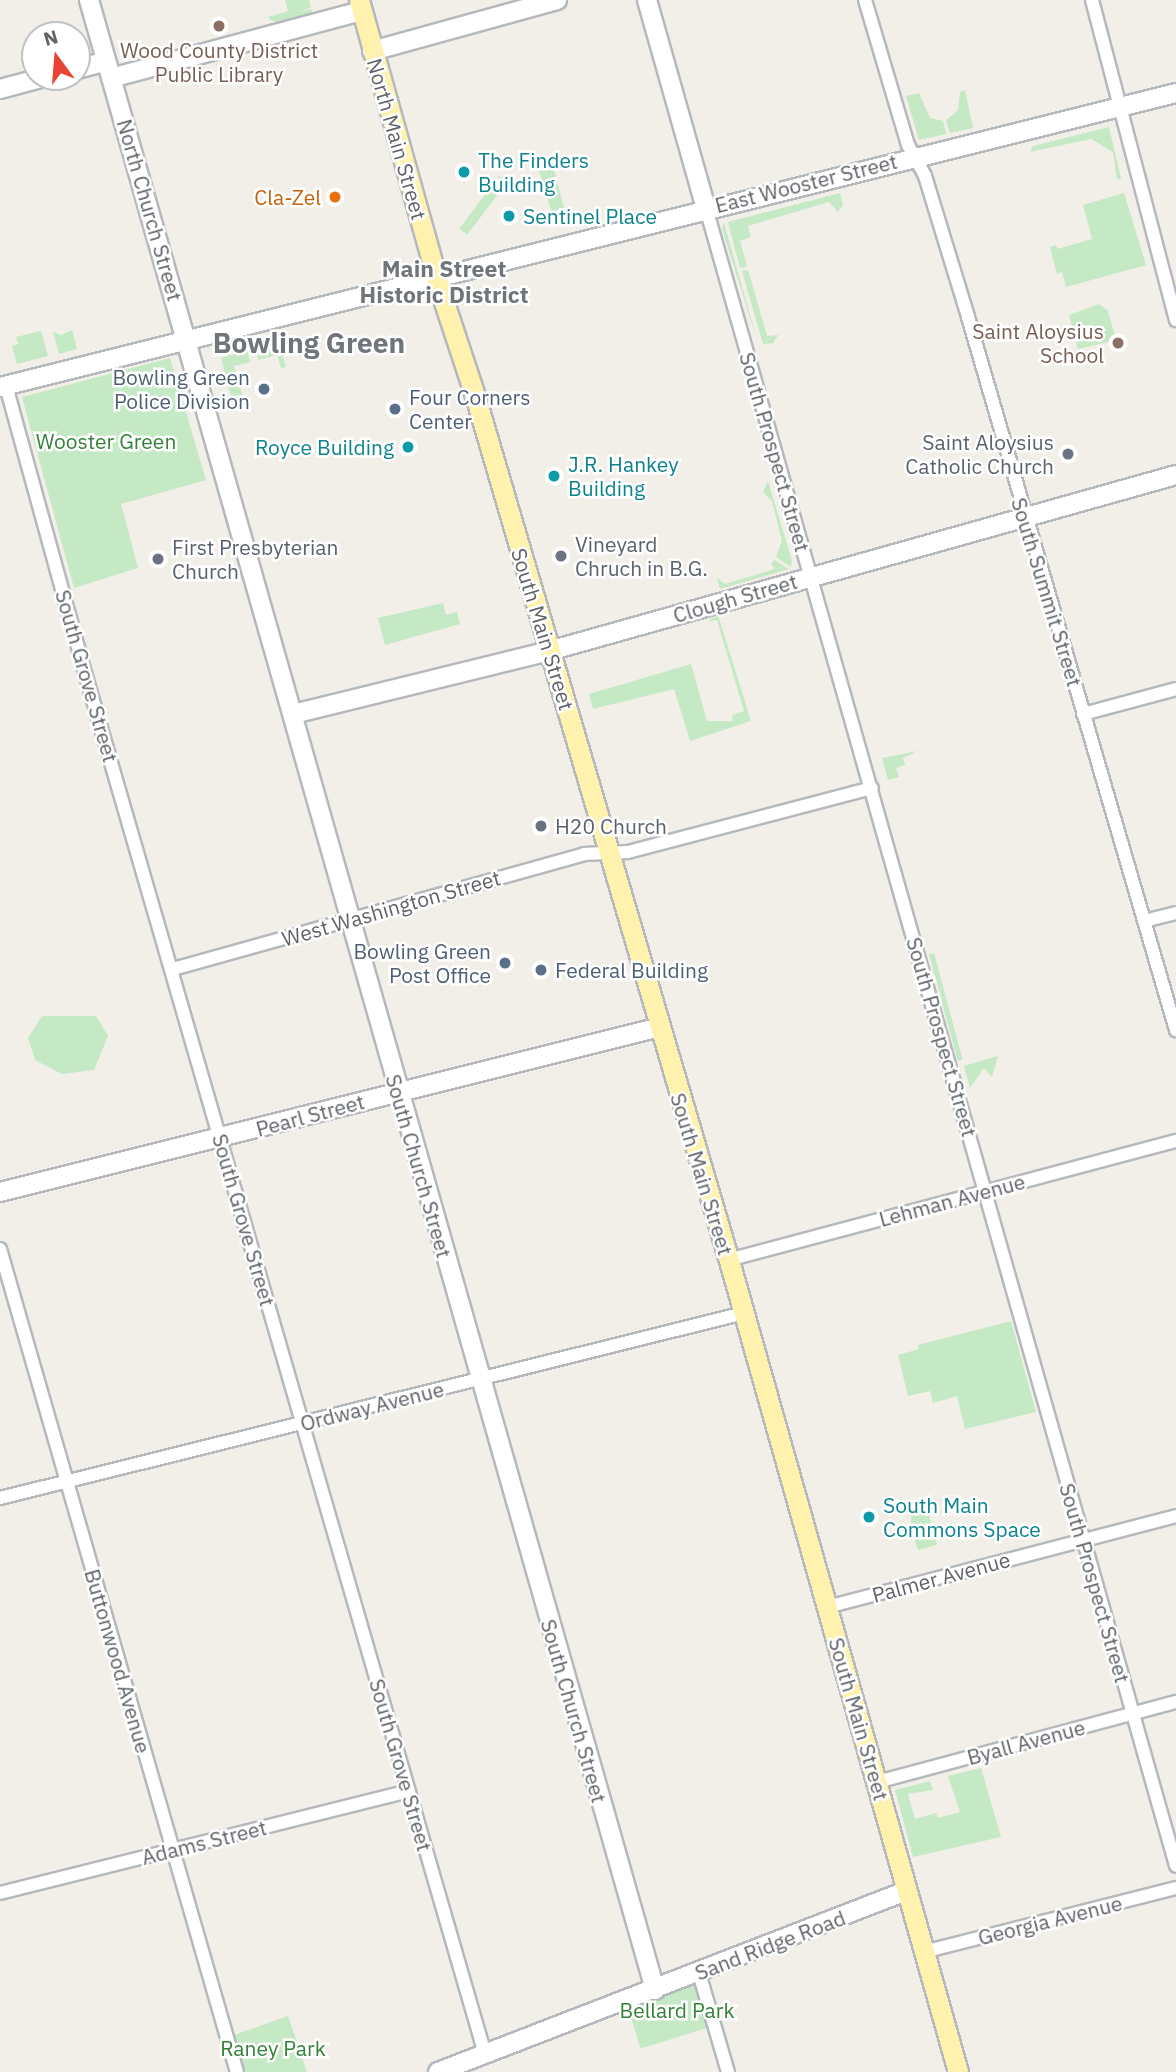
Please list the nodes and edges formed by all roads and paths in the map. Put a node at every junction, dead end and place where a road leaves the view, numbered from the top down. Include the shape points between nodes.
1 (89, 0) edge
2 (557, 0) edge
3 (647, 0) edge
4 (865, 0) edge
5 (1092, 0) edge
6 (360, 6) edge
7 (372, 51) junction
8 (91, 69) edge
9 (109, 69) junction
10 (21, 84) edge
11 (0, 89) edge
12 (1176, 93) edge
13 (1121, 107) junction
14 (914, 156) junction
15 (706, 208) junction
16 (437, 278) junction
17 (1176, 320) edge
18 (187, 340) junction
19 (3, 387) edge
20 (1176, 475) edge
21 (1024, 518) junction
22 (810, 576) junction
23 (549, 651) junction
24 (1176, 689) edge
25 (293, 714) junction
26 (1083, 714) junction
27 (872, 788) junction
28 (610, 853) junction
29 (1176, 913) edge
30 (349, 920) junction
31 (1144, 921) junction
32 (173, 970) junction
33 (660, 1027) junction
34 (1176, 1031) edge
35 (398, 1092) junction
36 (220, 1138) junction
37 (1176, 1141) edge
38 (0, 1192) edge
39 (986, 1192) junction
40 (0, 1249) edge
41 (728, 1260) junction
42 (744, 1313) junction
43 (480, 1380) junction
44 (304, 1423) junction
45 (65, 1481) junction
46 (0, 1498) edge
47 (1176, 1516) edge
48 (1082, 1541) junction
49 (827, 1607) junction
50 (1176, 1702) edge
51 (1133, 1714) junction
52 (877, 1782) junction
53 (408, 1791) junction
54 (172, 1850) junction
55 (1176, 1866) edge
56 (1176, 1888) edge
57 (906, 1891) junction
58 (0, 1893) edge
59 (923, 1952) junction
60 (699, 1973) junction
61 (655, 1990) junction
62 (485, 2054) junction
63 (237, 2072) edge
64 (438, 2072) edge
65 (728, 2072) edge
66 (958, 2072) edge

1 - 9 street, North Church Street
2 - 7 street
3 - 15 street
4 - 14 street, South Summit Street
5 - 13 street
6 - 7 main road, North Main Street
6 - 9 street
7 - 16 main road, North Main Street
8 - 9 street
9 - 18 street, North Church Street
10 - 11 street
12 - 13 street, East Wooster Street
13 - 14 street, East Wooster Street
13 - 17 street
14 - 15 street, East Wooster Street
14 - 21 street, South Summit Street via 937,213
15 - 16 street, East Wooster Street
15 - 22 street, South Prospect Street
16 - 18 street, East Wooster Street
16 - 23 main road, South Main Street
18 - 19 street, East Wooster Street
18 - 25 street, South Church Street
19 - 32 street, South Grove Street
20 - 21 street, Clough Street
21 - 22 street, Clough Street
21 - 26 street, South Summit Street
22 - 23 street, Clough Street
22 - 27 street, South Prospect Street
23 - 25 street, Clough Street
23 - 28 main road, South Main Street
24 - 26 street
25 - 30 street, South Church Street
26 - 31 street, South Summit Street
27 - 28 street, West Washington Street via 681,839
27 - 39 street, South Prospect Street
28 - 30 street, West Washington Street via 584,854
28 - 33 main road, South Main Street
29 - 31 street
30 - 32 street, West Washington Street
30 - 35 street, South Church Street
31 - 34 street, South Summit Street
32 - 36 street, South Grove Street
33 - 35 street, Pearl Street
33 - 41 main road, South Main Street
35 - 36 street, Pearl Street
35 - 43 street, South Church Street
36 - 38 street, Pearl Street
36 - 44 street, South Grove Street
37 - 39 street, Lehman Avenue
39 - 41 street, Lehman Avenue
39 - 48 street, South Prospect Street
40 - 45 street, Buttonwood Avenue
41 - 42 main road, South Main Street
42 - 43 street, Ordway Avenue
42 - 49 main road, South Main Street
43 - 44 street, Ordway Avenue
43 - 61 street, South Church Street
44 - 45 street, Ordway Avenue
44 - 53 street, South Grove Street
45 - 46 street, Ordway Avenue
45 - 54 street, Buttonwood Avenue
47 - 48 street, Palmer Avenue
48 - 49 street, Palmer Avenue
48 - 51 street, South Prospect Street
49 - 52 main road, South Main Street
50 - 51 street, Byall Avenue
51 - 52 street, Byall Avenue
51 - 55 street, South Prospect Street
52 - 57 main road, South Main Street
53 - 54 street, Adams Street
53 - 62 street, South Grove Street
54 - 58 street, Adams Street
54 - 63 street, Buttonwood Avenue
56 - 59 street, Georgia Avenue
57 - 59 main road, South Main Street
57 - 60 street, Sand Ridge Road
59 - 66 main road, South Main Street
60 - 61 street, Sand Ridge Road
60 - 65 street
61 - 62 street, Sand Ridge Road
62 - 64 street, Sand Ridge Road

